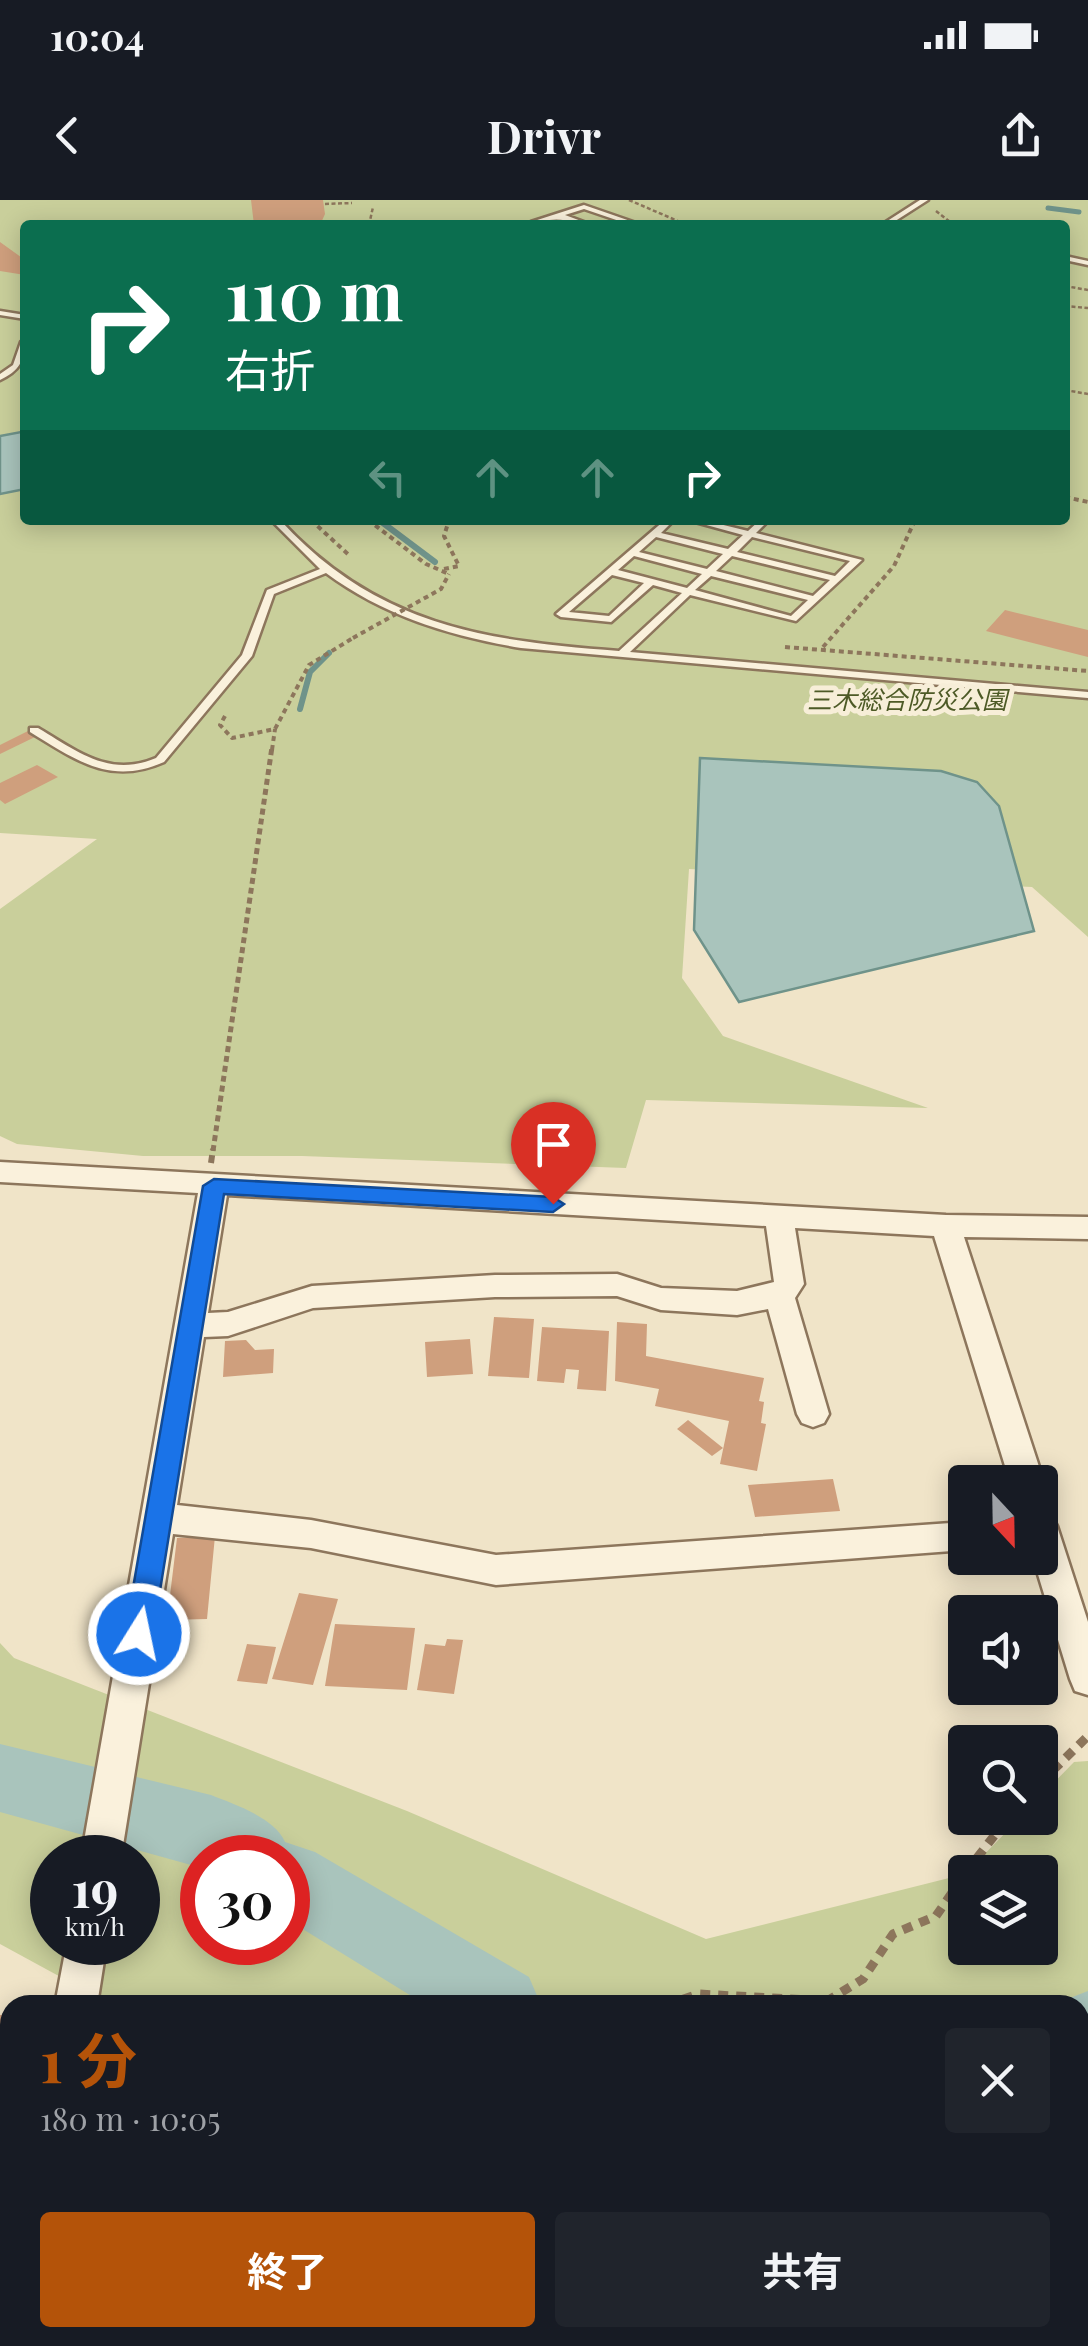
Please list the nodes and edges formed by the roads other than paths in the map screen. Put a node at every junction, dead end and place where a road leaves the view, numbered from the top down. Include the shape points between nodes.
1 (929, 202) edge
2 (559, 214) junction
3 (540, 220) edge
4 (575, 220) edge
5 (622, 220) edge
6 (894, 220) edge
7 (20, 357) edge
8 (0, 378) edge
9 (280, 525) edge
10 (664, 525) edge
11 (713, 525) edge
12 (760, 525) edge
13 (654, 534) junction
14 (750, 534) junction
15 (632, 552) junction
16 (730, 552) junction
17 (328, 569) junction
18 (610, 571) junction
19 (710, 572) junction
20 (836, 579) junction
21 (651, 582) junction
22 (689, 592) junction
23 (815, 598) junction
24 (622, 654) junction
25 (1088, 695) edge
26 (34, 730) dead end
27 (0, 1172) edge
28 (214, 1186) junction
29 (779, 1216) junction
30 (946, 1226) junction
31 (1088, 1228) edge
32 (778, 1296) junction
33 (192, 1326) junction
34 (813, 1414) dead end
35 (1021, 1465) edge
36 (161, 1518) junction
37 (948, 1537) edge
38 (1055, 1575) edge
39 (1088, 1679) edge
40 (105, 1835) edge
41 (82, 1965) edge
42 (78, 1995) edge

1 - 6 lane
2 - 3 lane
2 - 4 lane
2 - 5 lane via 584,207
7 - 8 lane
9 - 17 lane
10 - 13 lane
11 - 14 lane
12 - 14 lane
13 - 15 lane
13 - 16 lane
14 - 16 lane
14 - 20 lane via 857,560
15 - 18 lane
15 - 19 lane
16 - 19 lane
16 - 20 lane
17 - 24 lane via 379,603 451,630
17 - 26 lane via 270,592 257,637 160,760 136,770 107,770
18 - 21 lane
18 - 21 lane via 561,614 611,619
19 - 22 lane
19 - 23 lane
20 - 23 lane
21 - 22 lane
22 - 23 lane via 793,619
22 - 24 lane
24 - 25 lane
27 - 28 street
28 - 29 street
28 - 33 street
29 - 30 street
29 - 32 street via 789,1284
30 - 31 street
30 - 35 street
32 - 33 street via 737,1303 662,1298 616,1286 495,1286 312,1298 228,1324
32 - 34 street
33 - 36 street
36 - 37 street via 311,1534 496,1570
36 - 40 street
38 - 39 street
41 - 42 street

